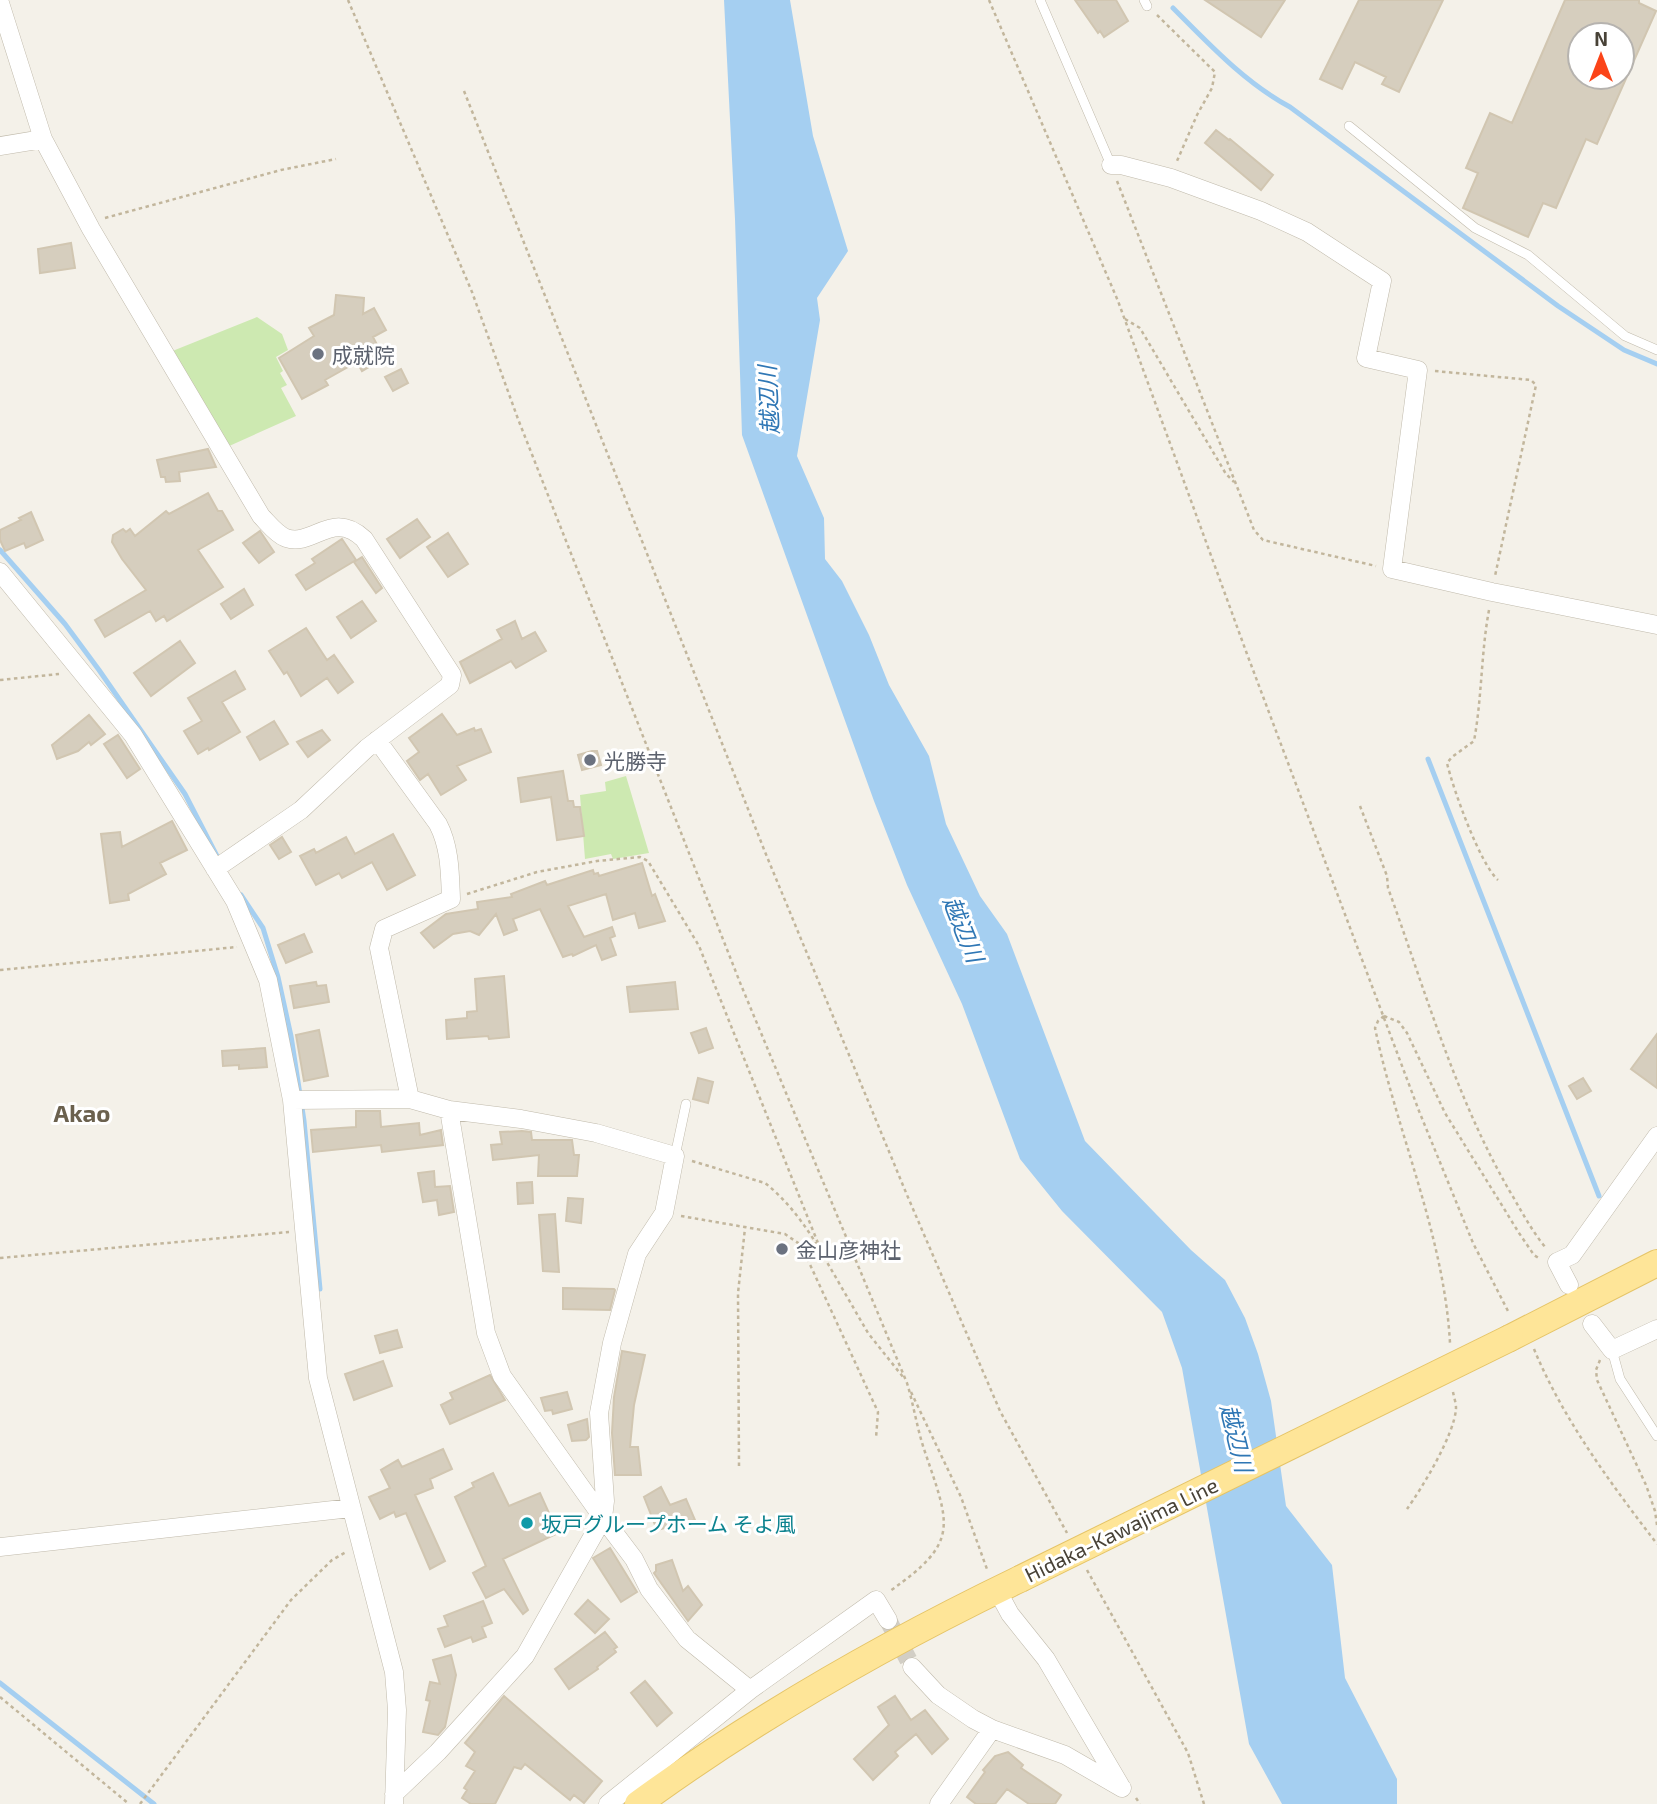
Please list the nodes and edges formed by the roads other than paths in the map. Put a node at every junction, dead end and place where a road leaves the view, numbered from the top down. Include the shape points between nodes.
1 (1040, 0) edge
2 (0, 3) edge
3 (1349, 126) dead end
4 (43, 139) junction
5 (0, 146) edge
6 (1111, 165) joint
7 (1657, 350) edge
8 (0, 572) edge
9 (1657, 625) edge
10 (377, 740) junction
11 (220, 866) junction
12 (410, 1098) junction
13 (292, 1100) junction
14 (686, 1104) dead end
15 (449, 1110) junction
16 (1657, 1136) edge
17 (675, 1156) junction
18 (1657, 1263) edge
19 (1569, 1284) dead end
20 (1592, 1324) dead end
21 (1657, 1329) edge
22 (1612, 1350) junction
23 (1657, 1436) edge
24 (351, 1508) junction
25 (603, 1518) junction
26 (0, 1547) edge
27 (1009, 1585) junction
28 (888, 1620) tunnel mouth
29 (912, 1667) tunnel mouth
30 (750, 1690) junction
31 (992, 1730) junction
32 (394, 1799) edge
33 (608, 1804) edge
34 (638, 1804) edge
35 (939, 1804) edge

1 - 6 lane
2 - 4 street
3 - 7 lane via 1475,228 1528,255 1625,336
4 - 5 street
4 - 10 street via 88,224 261,516 287,538 336,527 356,531 452,675 450,685
6 - 9 street via 1171,178 1261,211 1307,232 1382,281 1366,358 1418,370 1392,569
8 - 11 street via 133,735
10 - 11 street via 301,810
10 - 12 street via 445,836 450,866 451,898 384,929 379,948
11 - 13 street via 268,979
12 - 13 street
12 - 15 street
13 - 24 street via 318,1378
14 - 17 lane
15 - 17 street via 596,1133
15 - 25 street via 486,1333 502,1376
16 - 19 street via 1572,1255 1557,1262
17 - 25 street via 664,1213 637,1254 608,1366 599,1413
18 - 27 main road, Hidaka-Kawajima Line, bridge
20 - 22 street
21 - 22 street
22 - 23 lane via 1620,1379
24 - 26 street
24 - 32 street via 394,1672
25 - 30 street via 687,1639
25 - 32 street via 525,1656
27 - 31 street via 1010,1614 1046,1659 1122,1788 1065,1755
27 - 34 main road, Hidaka-Kawajima Line via 846,1670 716,1749
28 - 30 street via 876,1600
29 - 31 street via 937,1695
30 - 33 street
31 - 35 street

